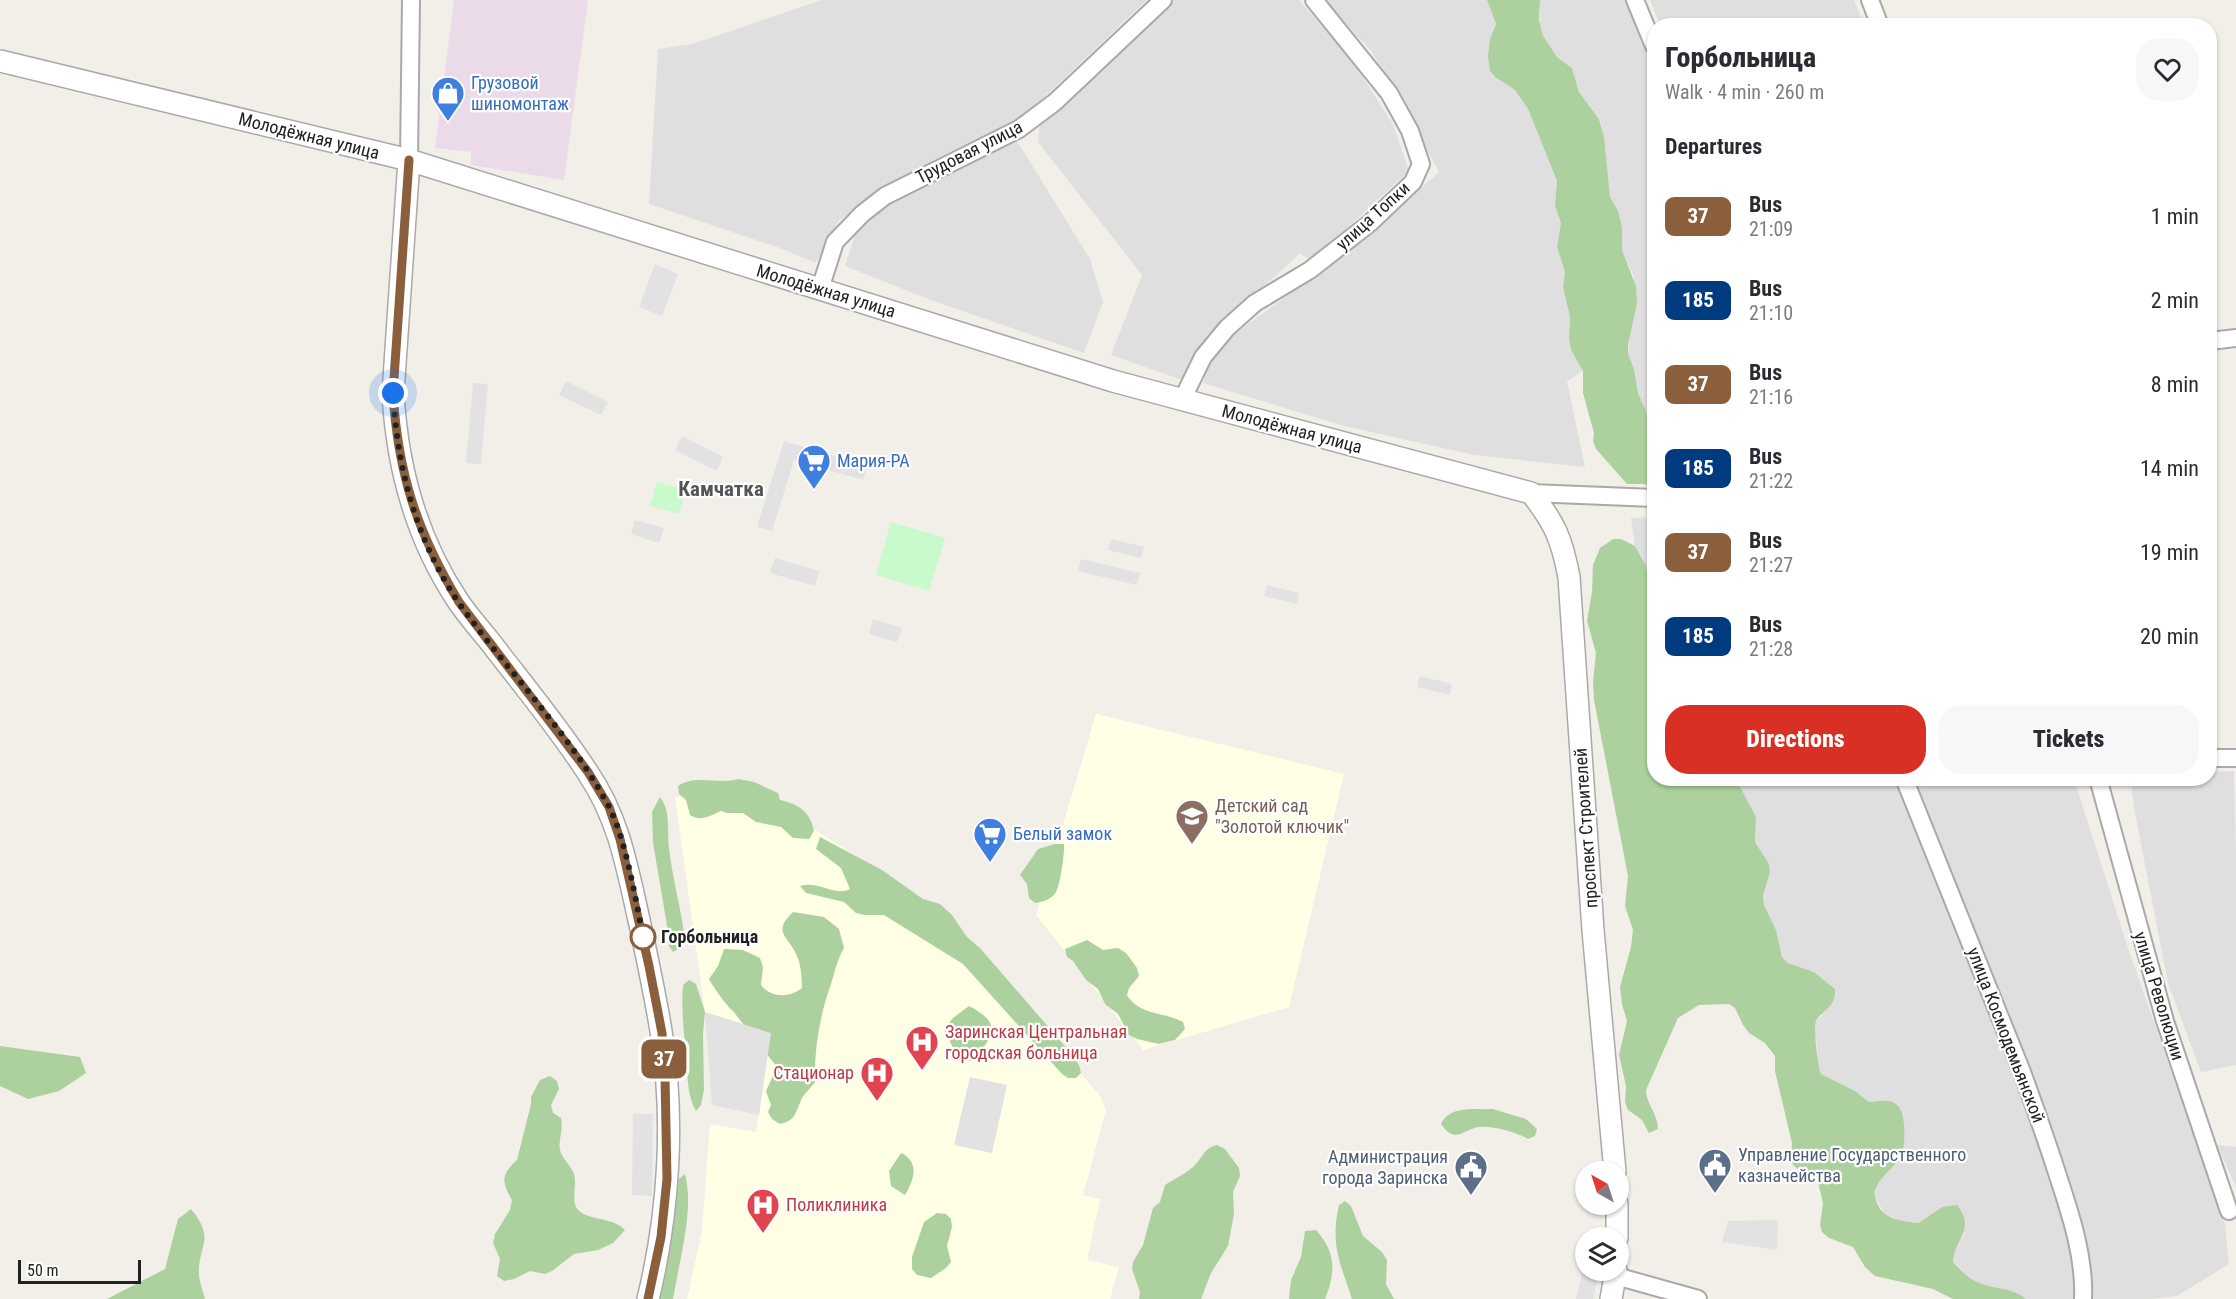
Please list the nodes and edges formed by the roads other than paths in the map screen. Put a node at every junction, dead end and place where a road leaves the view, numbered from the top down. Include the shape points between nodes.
1 (411, 0) edge
2 (1163, 0) edge
3 (1314, 0) edge
4 (1635, 0) edge
5 (1870, 0) edge
6 (1877, 18) edge
7 (1647, 29) edge
8 (0, 61) edge
9 (409, 160) junction
10 (820, 289) junction
11 (2236, 338) edge
12 (2217, 340) edge
13 (1182, 400) junction
14 (1531, 494) junction
15 (1647, 498) edge
16 (2217, 758) edge
17 (2236, 758) edge
18 (1907, 786) edge
19 (2100, 786) edge
20 (1614, 1161) edge
21 (2229, 1211) dead end
22 (1629, 1278) edge
23 (1615, 1281) edge
24 (648, 1299) edge
25 (1611, 1299) edge
26 (1698, 1299) edge
27 (2083, 1299) edge

1 - 9 street
2 - 10 street, Трудовая улица via 1055,102 1019,129 885,196 861,214 835,242
3 - 13 street, улица Топки via 1389,93 1410,131 1421,164 1413,182 1370,223 1310,270 1255,303 1227,328 1203,357
4 - 7 street
5 - 6 street
8 - 9 street, Молодёжная улица
9 - 10 street, Молодёжная улица
9 - 24 street via 393,393 404,478 420,530 443,576 588,772 609,807 620,839 662,1033 665,1077 667,1179 661,1237
10 - 13 street, Молодёжная улица
11 - 12 street
13 - 14 street, Молодёжная улица
14 - 15 street, Молодёжная улица
14 - 20 street, проспект Строителей via 1563,544 1569,577 1593,930
16 - 17 street
18 - 27 street, улица Космодемьянской via 2039,1119 2073,1220
19 - 21 street, улица Революции via 2166,1021
22 - 26 street
23 - 25 street

